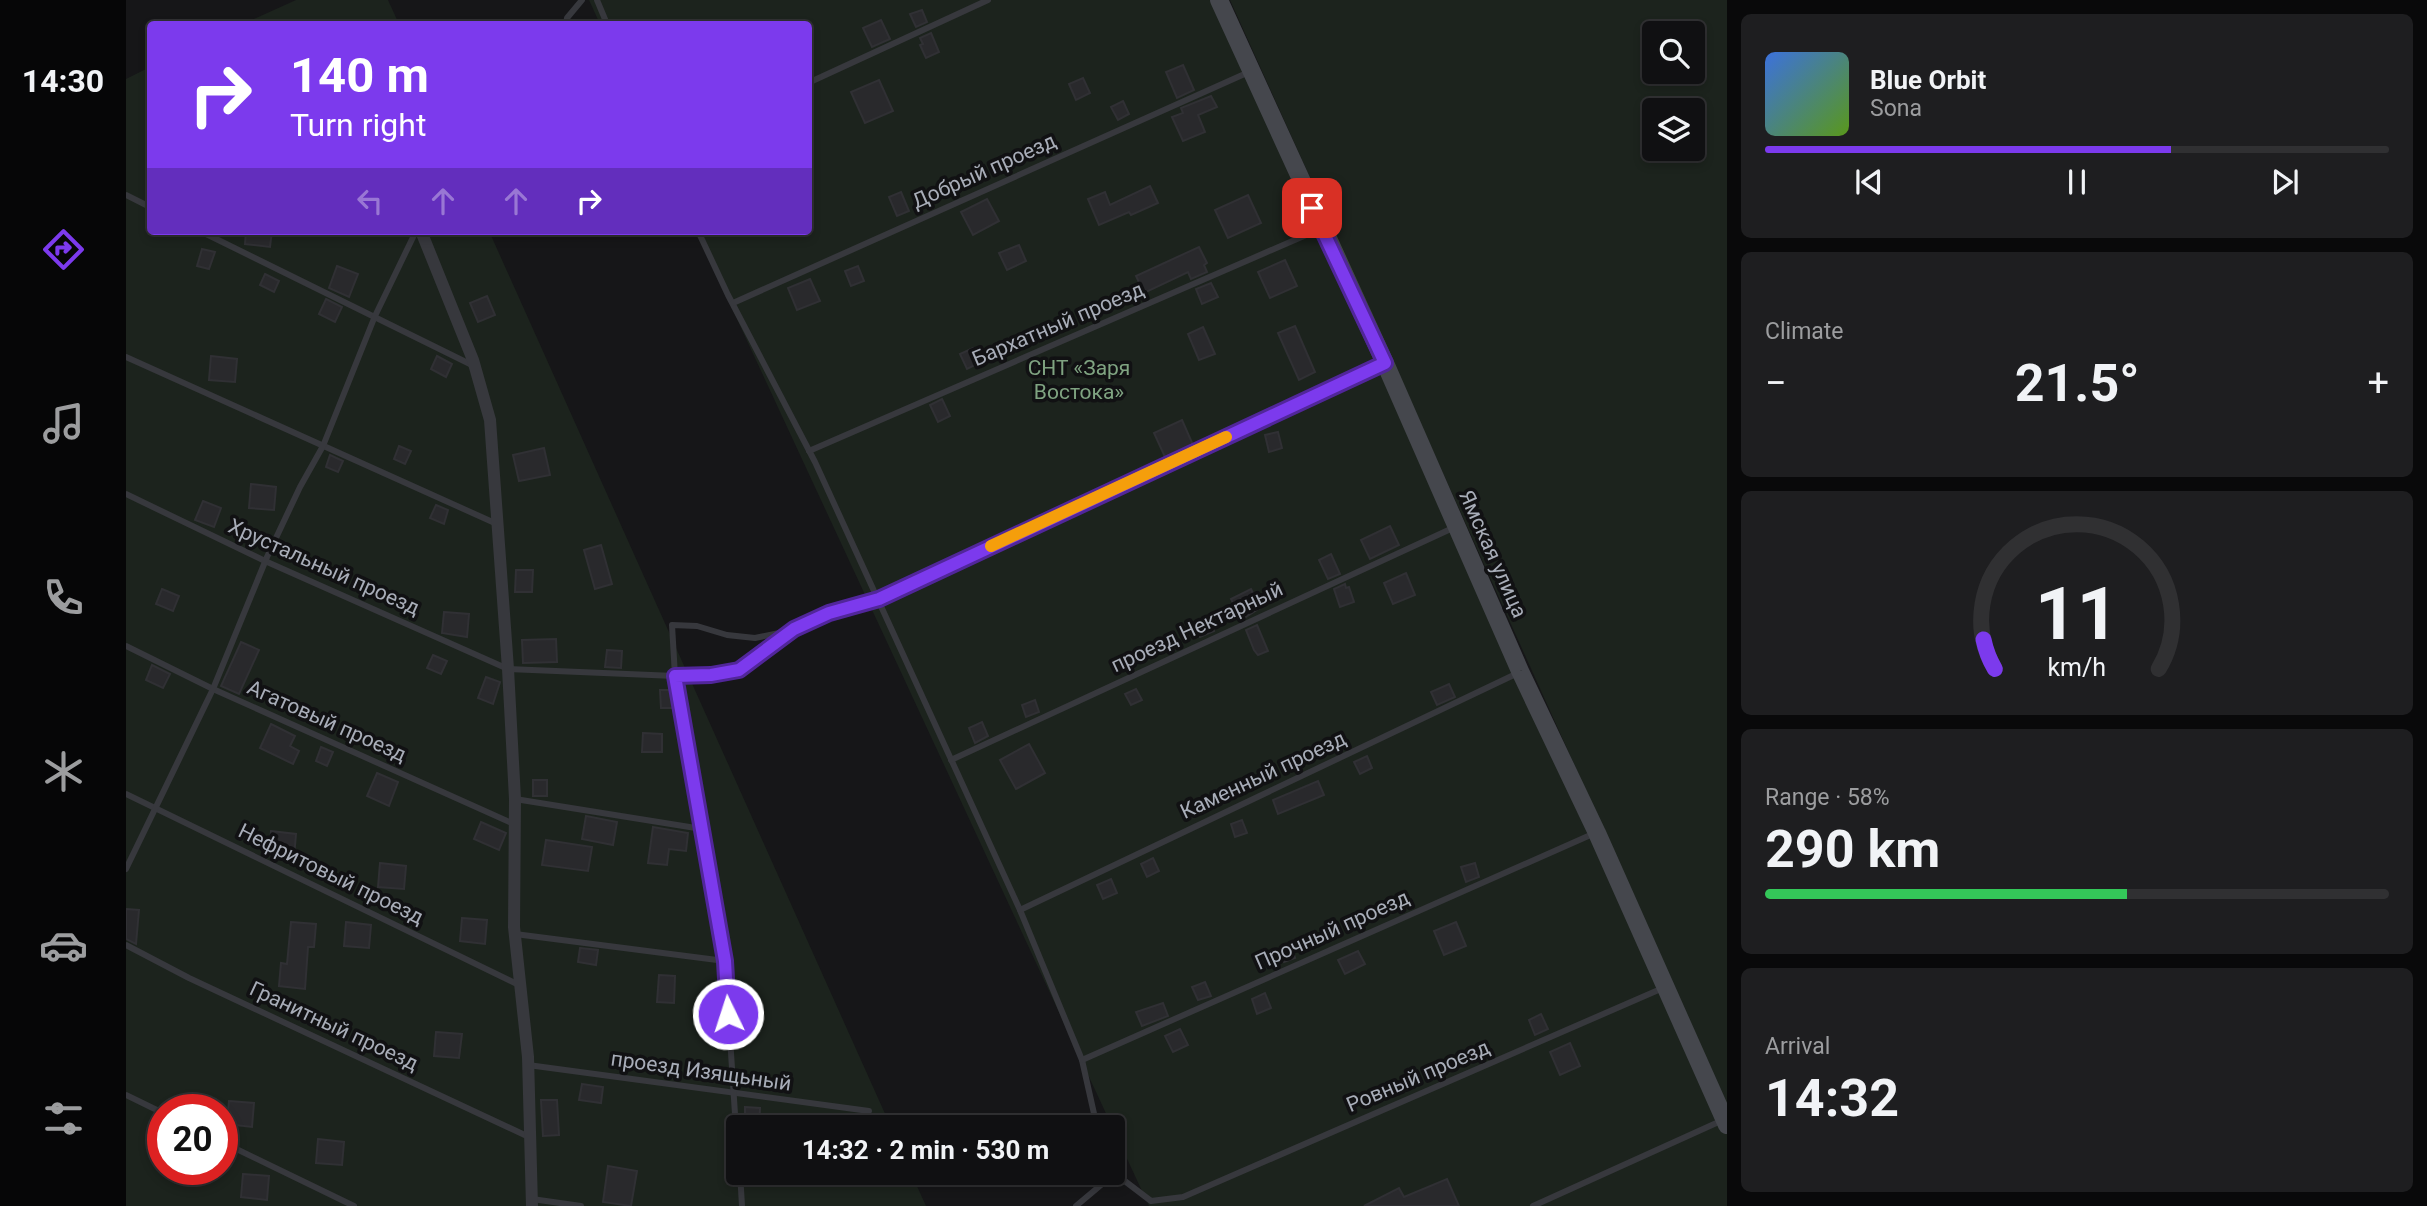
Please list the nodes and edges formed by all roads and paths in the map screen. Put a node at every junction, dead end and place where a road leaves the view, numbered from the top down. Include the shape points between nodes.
1 (582, 0) edge
2 (597, 0) edge
3 (988, 0) edge
4 (1219, 0) edge
5 (566, 21) edge
6 (606, 21) edge
7 (1250, 71) junction
8 (812, 81) edge
9 (126, 195) edge
10 (147, 206) edge
11 (1322, 228) junction
12 (208, 235) edge
13 (416, 235) edge
14 (420, 235) edge
15 (700, 235) edge
16 (733, 303) junction
17 (375, 316) junction
18 (126, 357) edge
19 (1385, 363) junction
20 (475, 367) junction
21 (323, 446) junction
22 (809, 451) junction
23 (126, 494) edge
24 (497, 524) junction
25 (1457, 526) junction
26 (265, 561) junction
27 (879, 599) junction
28 (794, 629) junction
29 (126, 646) edge
30 (508, 669) junction
31 (1520, 671) junction
32 (675, 676) junction
33 (213, 688) junction
34 (951, 760) junction
35 (126, 794) edge
36 (515, 799) junction
37 (155, 808) junction
38 (514, 824) junction
39 (702, 829) junction
40 (1597, 833) junction
41 (126, 869) edge
42 (1020, 910) junction
43 (515, 934) junction
44 (126, 945) edge
45 (725, 961) junction
46 (521, 986) junction
47 (1666, 987) junction
48 (1082, 1060) junction
49 (528, 1065) junction
50 (733, 1093) junction
51 (126, 1095) edge
52 (147, 1105) edge
53 (869, 1111) dead end
54 (735, 1115) edge
55 (1094, 1115) edge
56 (1726, 1122) edge
57 (529, 1137) junction
58 (238, 1150) edge
59 (1125, 1182) edge
60 (741, 1185) edge
61 (1100, 1185) edge
62 (532, 1203) edge
63 (354, 1206) edge
64 (581, 1206) edge
65 (742, 1206) edge
66 (1076, 1206) edge
67 (1532, 1206) edge

1 - 5 lane
2 - 6 lane
3 - 8 lane
4 - 7 street, Ямская улица
7 - 11 street, Ямская улица
7 - 16 lane, Добрый проезд
9 - 10 lane
11 - 19 street, Ямская улица
11 - 22 lane, Бархатный проезд
12 - 17 lane
13 - 17 lane
14 - 20 street
15 - 16 lane
16 - 22 lane
17 - 20 lane
17 - 21 lane
18 - 21 lane
19 - 25 street, Ямская улица
19 - 27 lane
20 - 24 street via 490,421
21 - 24 lane
21 - 26 lane
22 - 27 lane
23 - 26 lane, Хрустальный проезд
24 - 30 street
25 - 31 street, Ямская улица
25 - 34 lane, проезд Нектарный
26 - 30 lane, Хрустальный проезд
26 - 33 lane
27 - 28 lane
27 - 34 lane
28 - 32 lane via 739,670
28 - 32 lane via 755,638 672,625
29 - 33 lane, Агатовый проезд
30 - 32 lane
30 - 36 street
31 - 40 street, Ямская улица
31 - 42 lane, Каменный проезд
32 - 39 lane
33 - 37 lane
33 - 38 lane, Агатовый проезд
34 - 42 lane
35 - 37 lane, Нефритовый проезд
36 - 38 street
36 - 39 lane
37 - 41 lane
37 - 46 lane, Нефритовый проезд
38 - 43 street
39 - 45 lane
40 - 47 street, Ямская улица
40 - 48 lane, Прочный проезд
42 - 48 lane
43 - 45 lane
43 - 46 street
44 - 57 lane, Гранитный проезд
45 - 50 lane
46 - 49 street
47 - 56 street, Ямская улица
47 - 59 lane, Ровный проезд via 1183,1197 1151,1201
48 - 55 lane
49 - 50 lane, проезд Изящьный
49 - 57 street
50 - 53 lane, проезд Изящьный
50 - 54 lane
51 - 52 lane
56 - 67 lane
57 - 62 street
58 - 63 lane
60 - 65 lane
61 - 66 lane
62 - 64 lane

